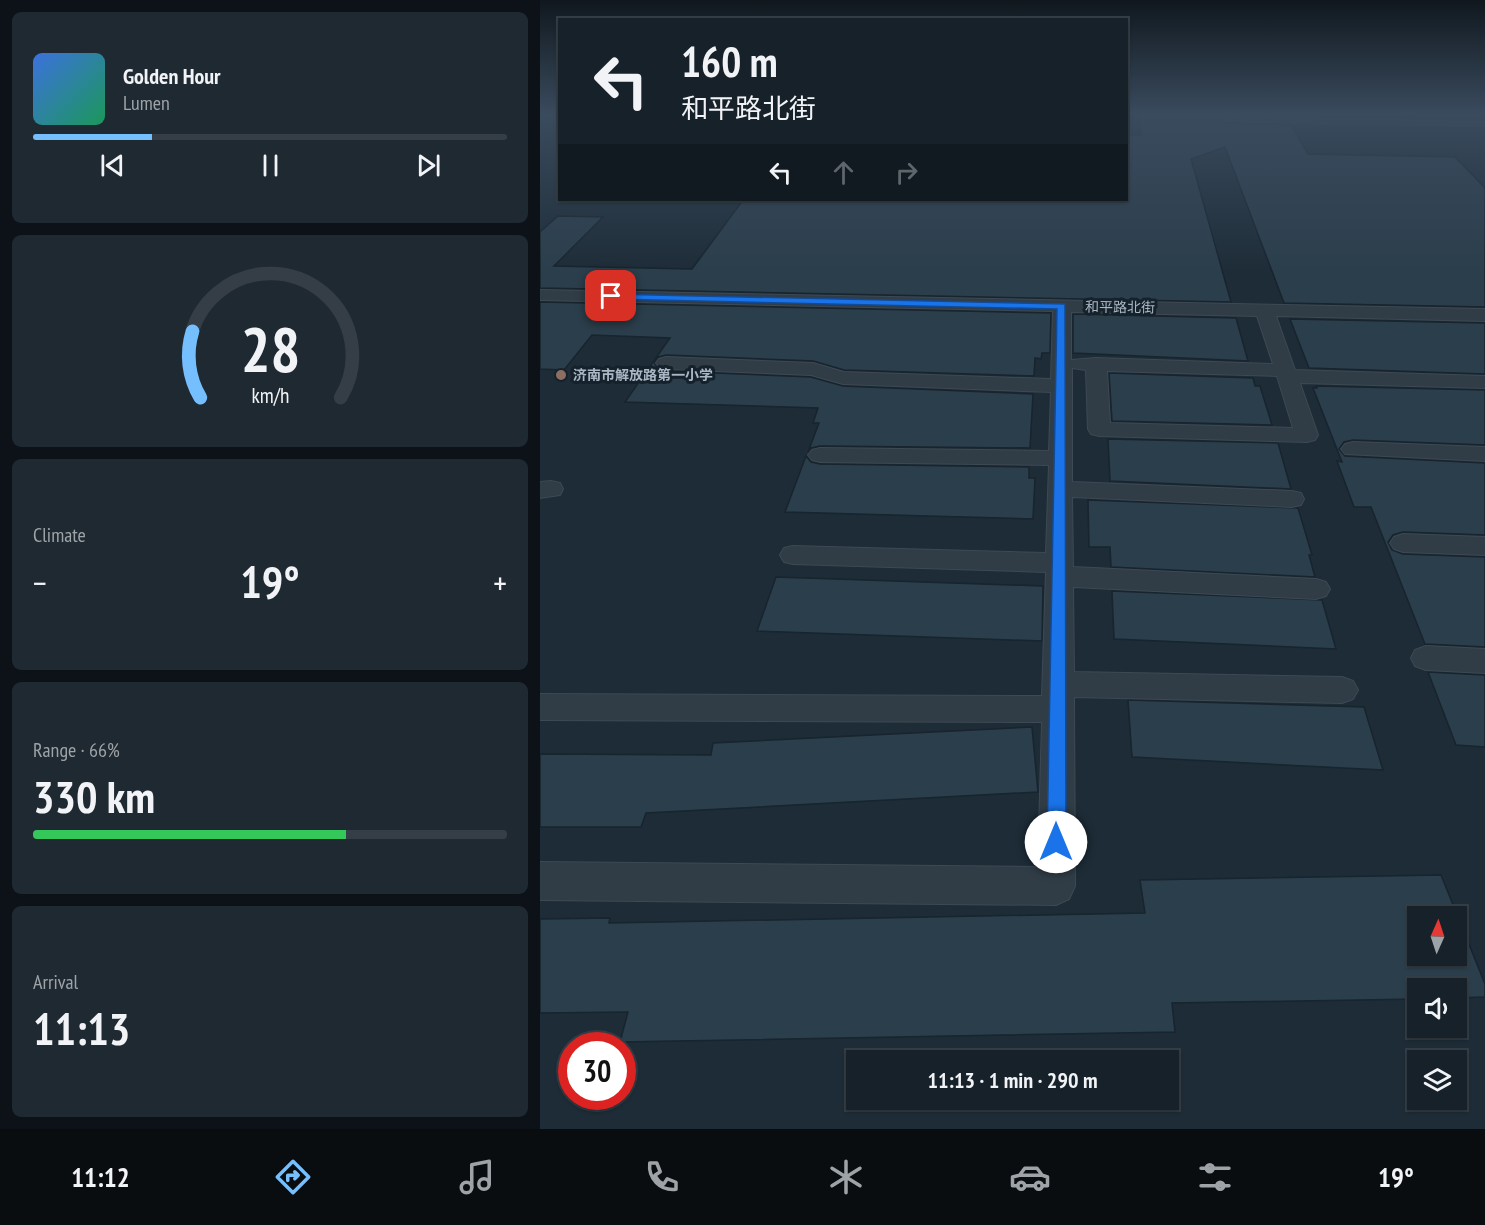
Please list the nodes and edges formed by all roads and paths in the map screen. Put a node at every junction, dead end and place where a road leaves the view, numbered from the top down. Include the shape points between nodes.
1 (540, 294) edge
2 (1062, 306) junction
3 (1265, 311) junction
4 (1485, 315) edge
5 (666, 363) dead end
6 (1096, 364) junction
7 (1286, 373) junction
8 (1061, 375) junction
9 (1485, 382) edge
10 (1353, 449) dead end
11 (1485, 454) edge
12 (820, 455) dead end
13 (1060, 474) junction
14 (1292, 499) dead end
15 (1403, 543) dead end
16 (1485, 546) edge
17 (793, 555) dead end
18 (1059, 569) junction
19 (1316, 589) dead end
20 (1426, 658) dead end
21 (1485, 661) edge
22 (1342, 690) dead end
23 (1058, 697) junction
24 (540, 707) edge
25 (540, 881) edge

1 - 2 street, 和平路北街
2 - 3 street, 和平路北街
2 - 8 street
3 - 4 street, 和平路北街
3 - 7 street
5 - 8 street via 813,369 843,378
6 - 7 street
6 - 7 street via 1100,429 1307,435
6 - 8 street
7 - 9 street
8 - 13 street
10 - 11 street
12 - 13 street
13 - 14 street
13 - 18 street
15 - 16 street
17 - 18 street
18 - 19 street
18 - 23 street
20 - 21 street
22 - 23 street
23 - 24 street
23 - 25 street via 1056,886

